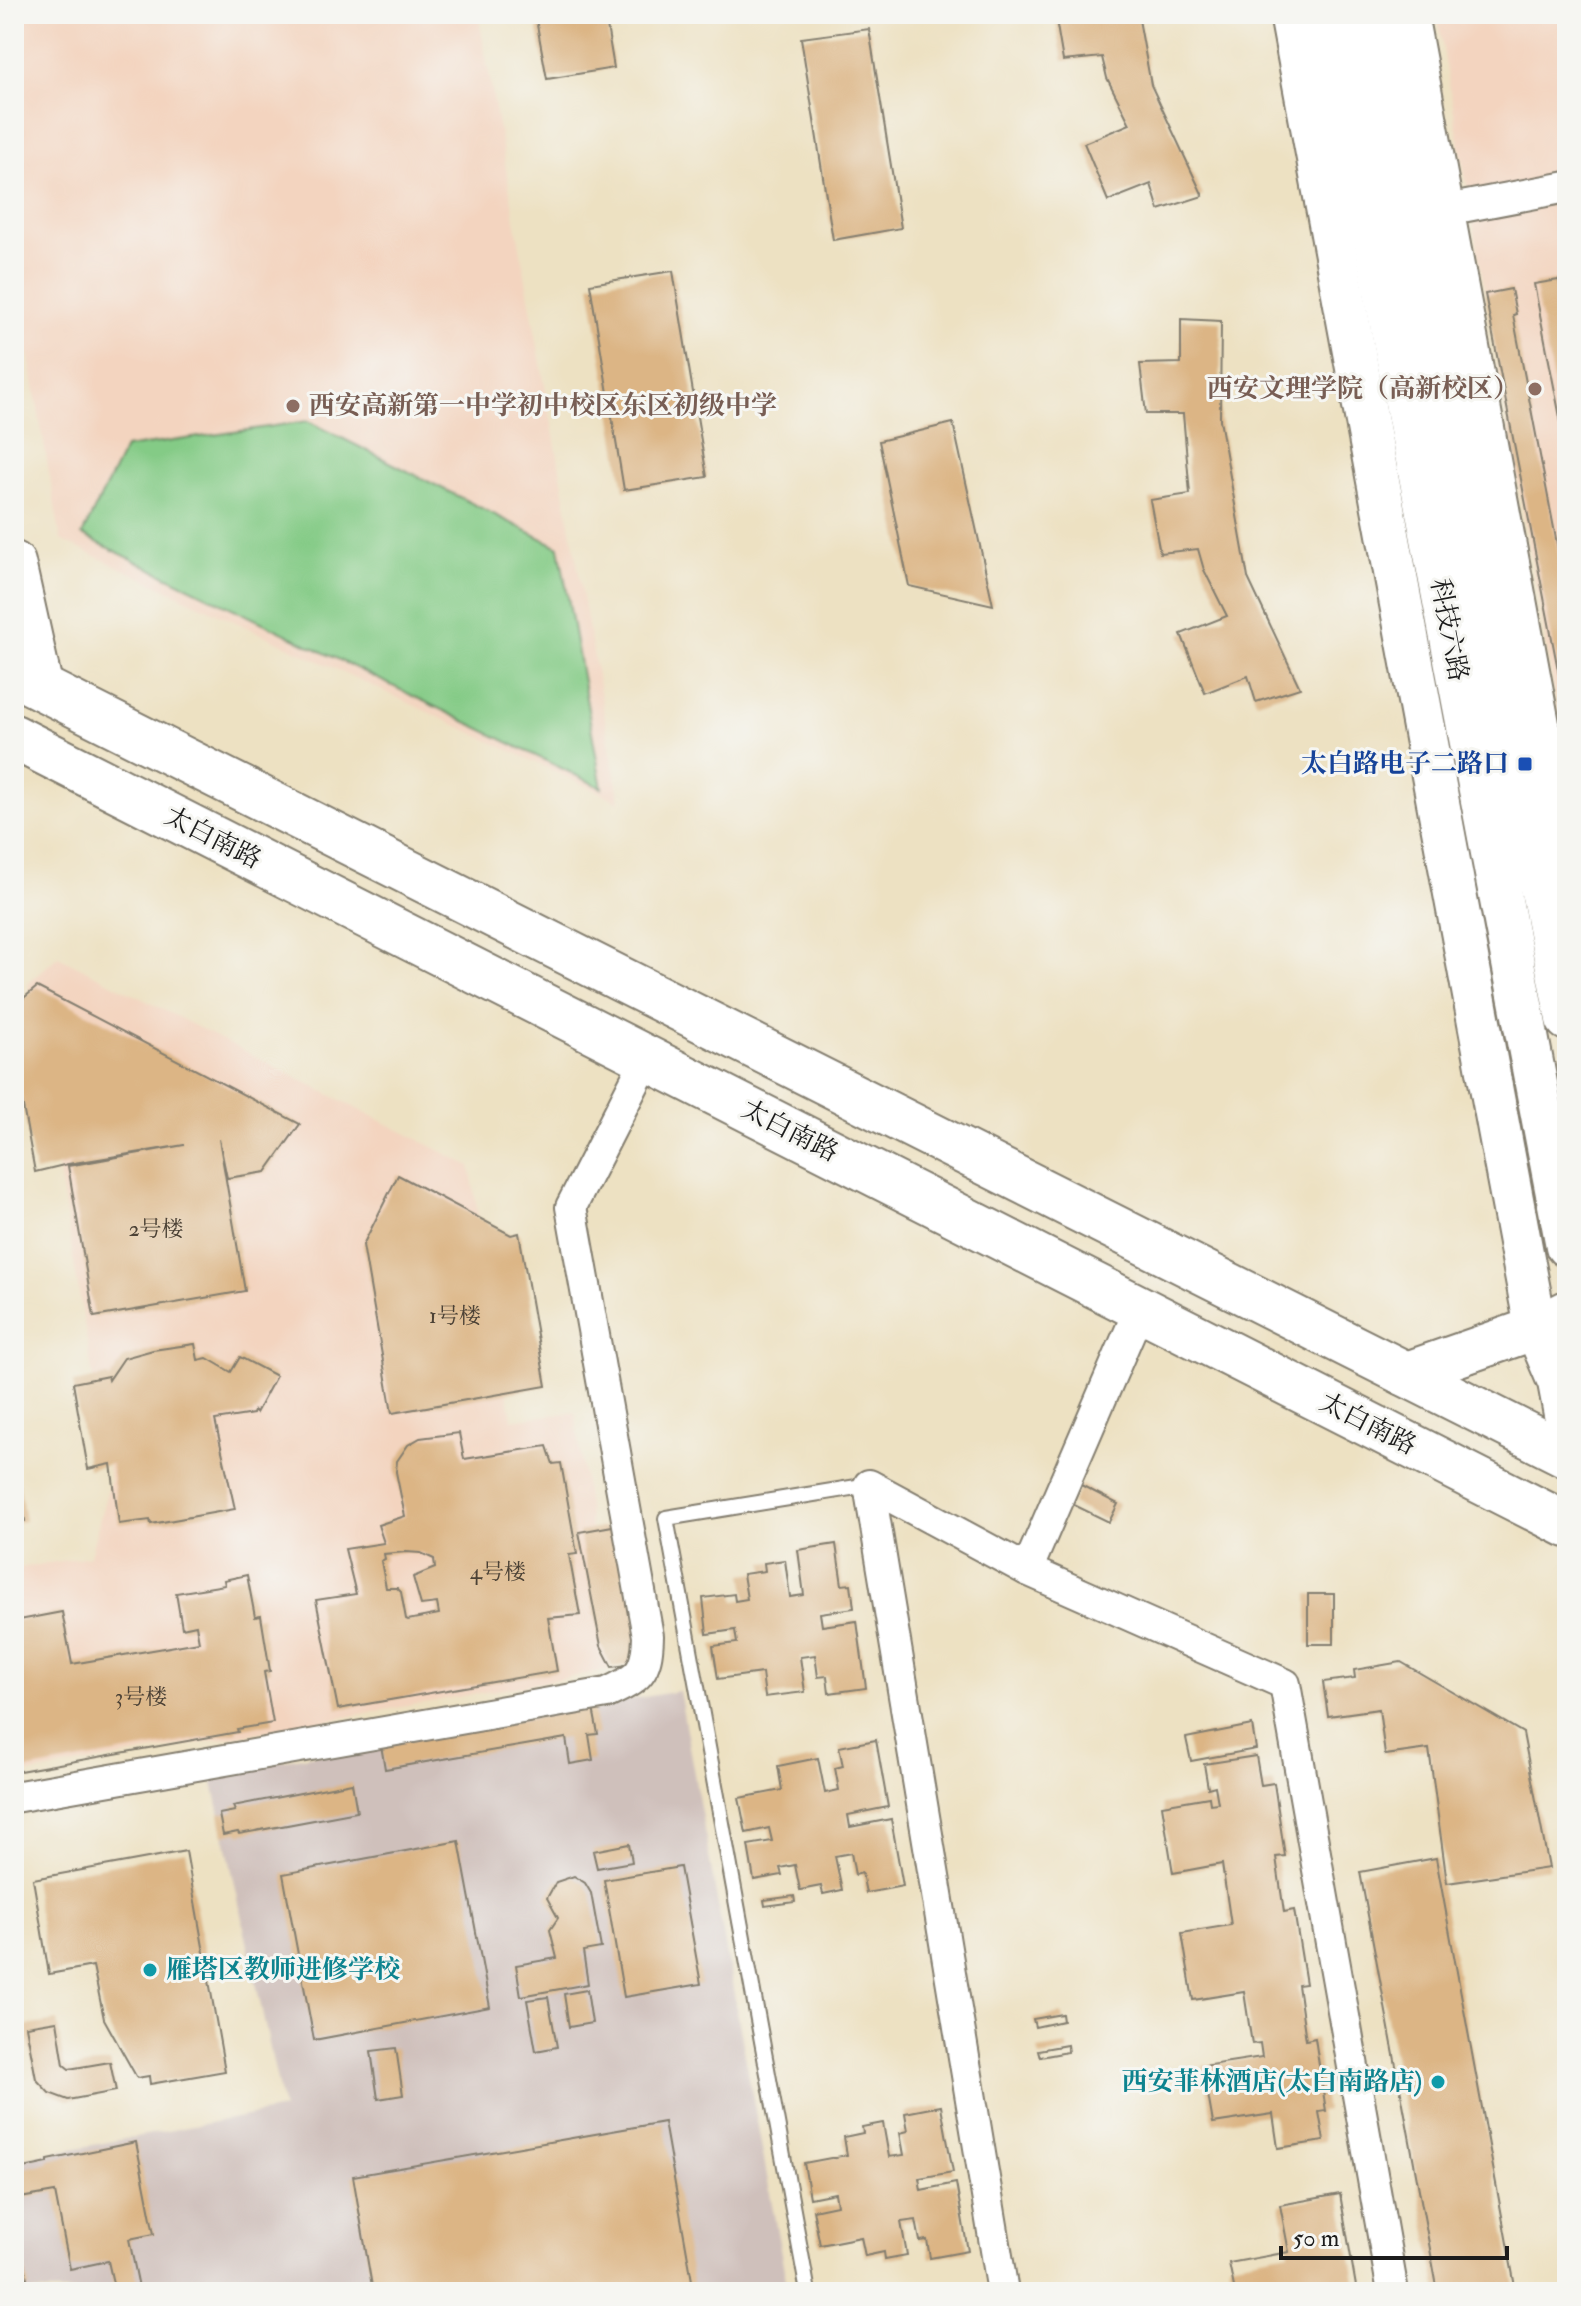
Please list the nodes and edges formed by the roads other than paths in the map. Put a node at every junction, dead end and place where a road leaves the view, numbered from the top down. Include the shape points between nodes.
1 (1291, 14) edge
2 (1332, 14) edge
3 (1367, 14) edge
4 (1406, 14) edge
5 (1567, 187) edge
6 (1406, 218) junction
7 (14, 563) edge
8 (28, 682) edge
9 (14, 737) edge
10 (1567, 880) edge
11 (1567, 1019) edge
12 (647, 1058) junction
13 (1567, 1246) edge
14 (1140, 1308) junction
15 (1551, 1320) edge
16 (1404, 1374) junction
17 (1567, 1425) edge
18 (1567, 1455) edge
19 (869, 1485) junction
20 (1567, 1525) edge
21 (1027, 1570) junction
22 (14, 1797) edge
23 (808, 2292) edge
24 (1003, 2292) edge
25 (1393, 2292) edge

1 - 15 main road
2 - 6 main road, 科技六路
3 - 6 main road, 科技六路
4 - 6 main road
5 - 6 street
6 - 10 main road
6 - 11 main road, 科技六路 via 1503,744 1543,895
6 - 13 main road, 科技六路
7 - 8 main road
8 - 16 main road
9 - 12 main road, 太白南路
12 - 14 main road, 太白南路
12 - 22 street via 571,1207 648,1636 648,1659 634,1681 607,1693
14 - 20 main road, 太白南路
14 - 21 street
15 - 16 main road
15 - 17 main road
16 - 18 main road
19 - 21 street
19 - 23 lane via 666,1518
19 - 24 street
21 - 25 street via 1285,1684

